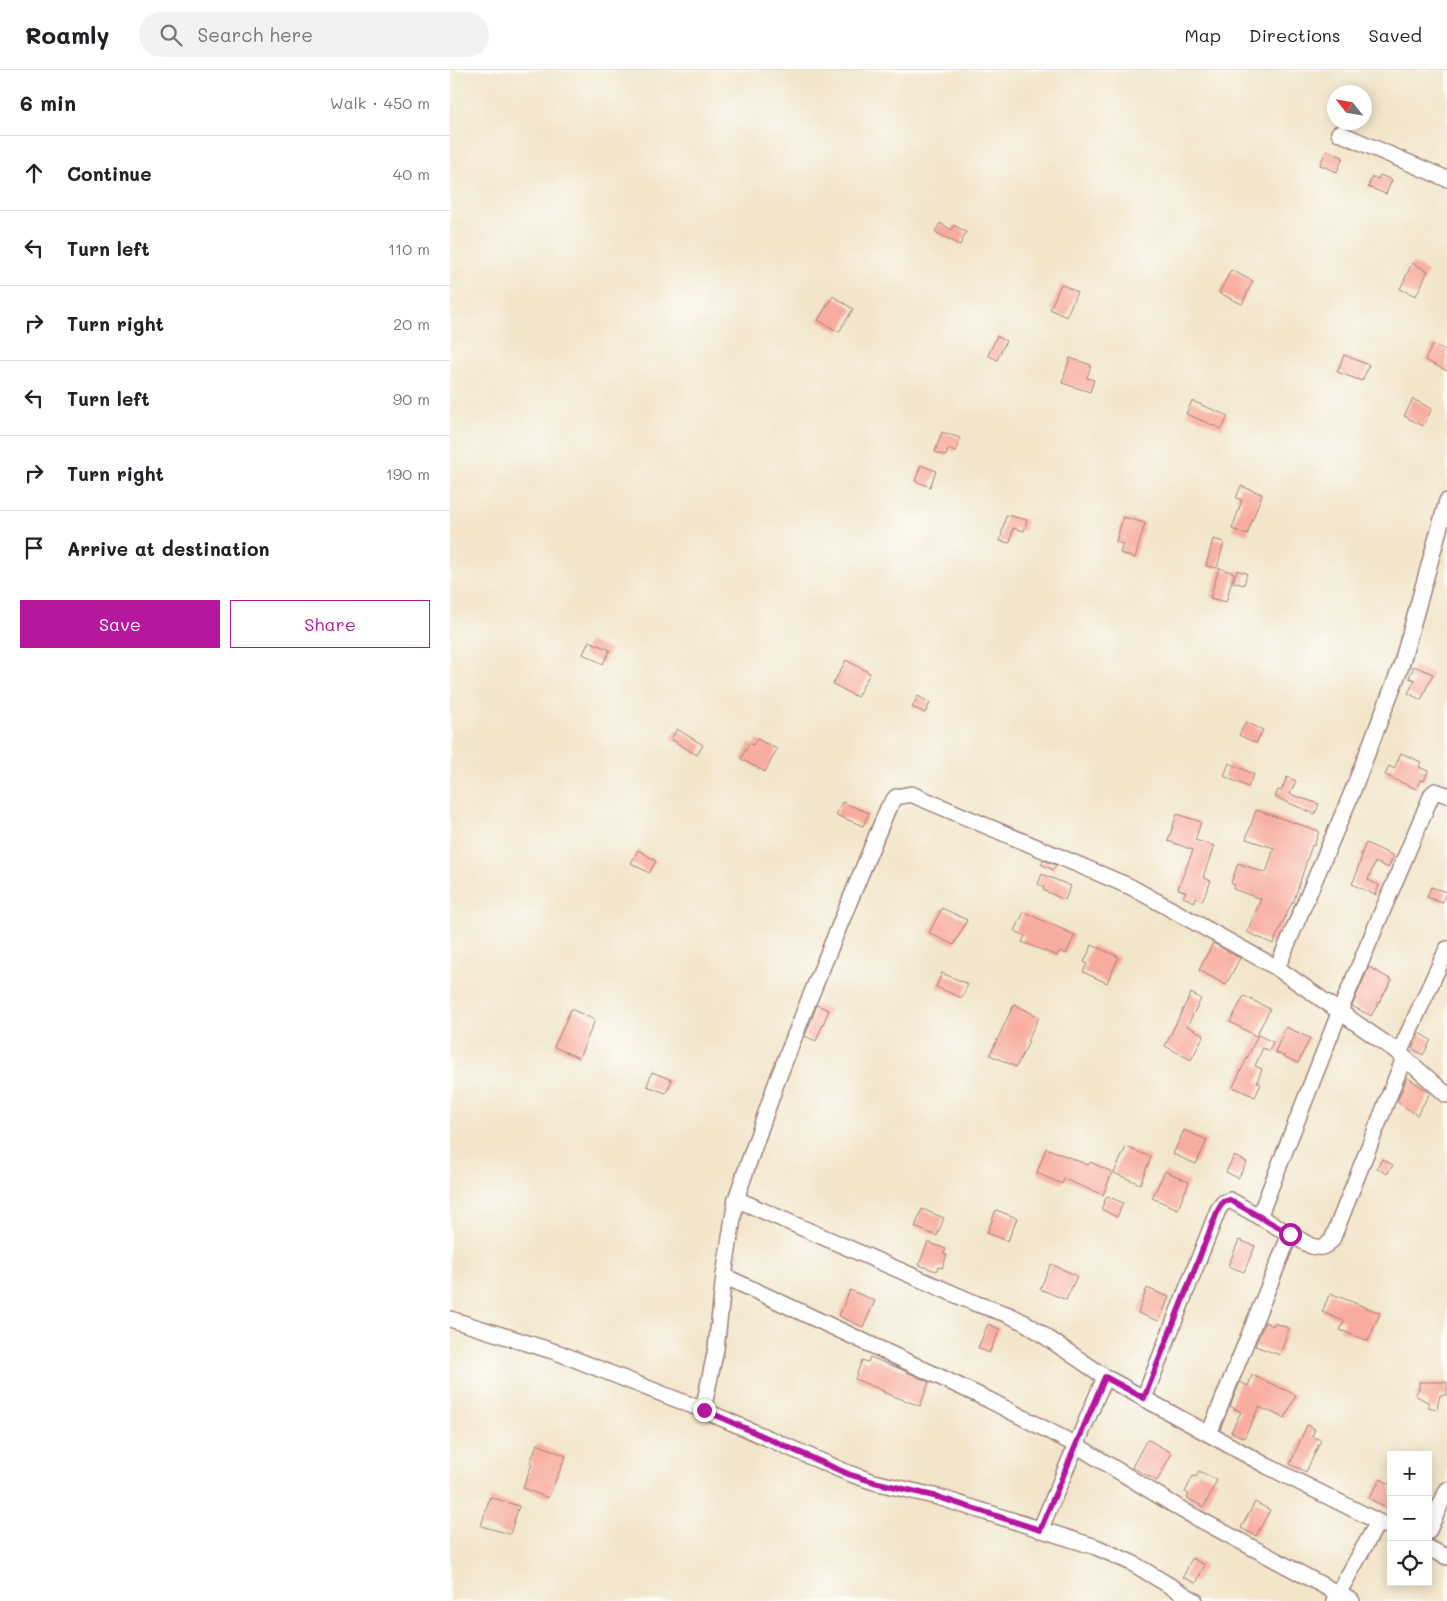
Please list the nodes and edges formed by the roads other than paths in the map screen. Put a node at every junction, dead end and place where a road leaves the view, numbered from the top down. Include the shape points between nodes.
1 (1339, 134) dead end
2 (1447, 179) edge
3 (1447, 500) edge
4 (1447, 795) edge
5 (1447, 949) edge
6 (1277, 968) junction
7 (1340, 1011) junction
8 (1401, 1056) junction
9 (1447, 1095) edge
10 (736, 1199) junction
11 (1259, 1217) junction
12 (1290, 1234) junction
13 (724, 1276) junction
14 (450, 1319) edge
15 (1105, 1377) junction
16 (1144, 1398) junction
17 (704, 1410) junction
18 (1209, 1434) junction
19 (1076, 1446) junction
20 (1447, 1490) edge
21 (1432, 1523) edge
22 (1385, 1525) edge
23 (1040, 1530) junction
24 (1432, 1550) edge
25 (1447, 1557) edge
26 (1341, 1599) edge
27 (1195, 1601) edge

1 - 2 street
3 - 6 street via 1401,666 1351,795
4 - 7 street via 1435,791 1432,794
5 - 8 street
6 - 7 street
6 - 10 street via 1131,887 911,794 896,797 888,808 808,1002
7 - 8 street
7 - 11 street
8 - 9 street
8 - 12 street via 1332,1240 1319,1248
10 - 13 street
10 - 15 street via 1009,1315
11 - 12 street
11 - 16 street via 1230,1200 1223,1202
12 - 18 street
13 - 17 street via 716,1349
13 - 19 street via 989,1400
14 - 17 street via 559,1353
15 - 16 street
15 - 19 street
16 - 18 street
17 - 23 street via 848,1474 938,1497
18 - 22 street
19 - 23 street
19 - 26 street
20 - 21 street
22 - 26 street
23 - 27 street via 1096,1547 1132,1563
24 - 25 street

